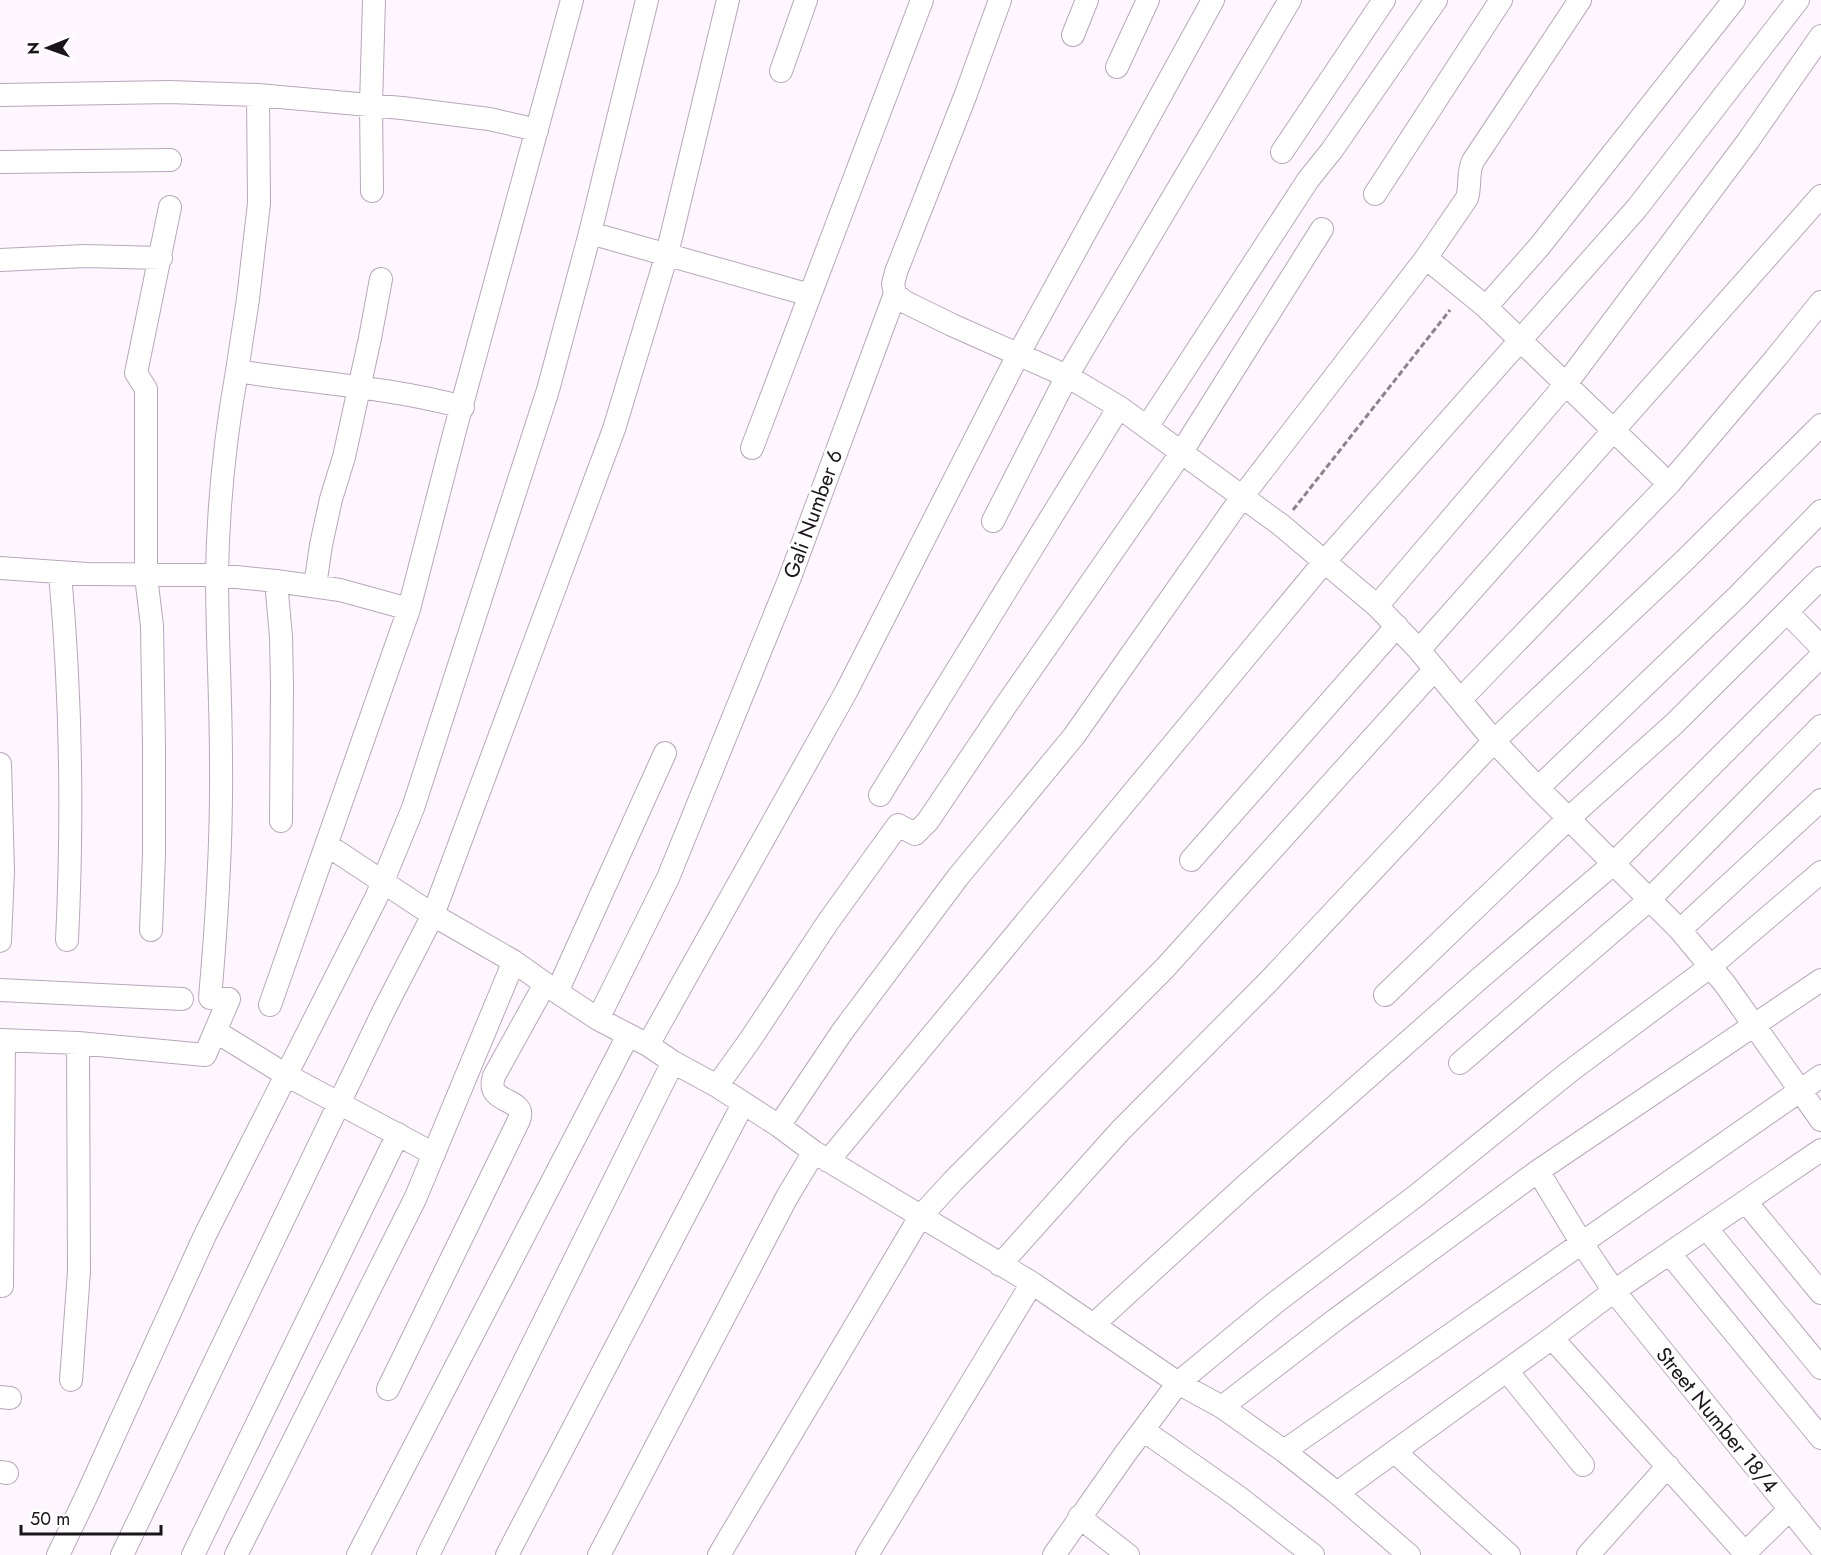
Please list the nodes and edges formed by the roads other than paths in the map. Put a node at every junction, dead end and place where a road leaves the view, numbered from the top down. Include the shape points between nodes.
1 (374, 0) edge
2 (648, 0) edge
3 (728, 0) edge
4 (807, 0) edge
5 (922, 0) edge
6 (1000, 0) edge
7 (1087, 0) edge
8 (1148, 0) edge
9 (1213, 0) edge
10 (1290, 0) edge
11 (1384, 0) edge
12 (1436, 0) edge
13 (1501, 0) edge
14 (1580, 0) edge
15 (1734, 0) edge
16 (1798, 0) edge
17 (569, 1) edge
18 (1073, 35) dead end
19 (1821, 36) edge
20 (1117, 68) dead end
21 (781, 71) dead end
22 (0, 95) edge
23 (258, 95) junction
24 (371, 105) junction
25 (537, 130) junction
26 (1282, 152) dead end
27 (170, 160) dead end
28 (0, 162) edge
29 (372, 191) dead end
30 (1375, 194) dead end
31 (1821, 196) edge
32 (170, 207) dead end
33 (1322, 229) dead end
34 (590, 233) junction
35 (667, 254) junction
36 (161, 258) junction
37 (1425, 258) junction
38 (0, 260) edge
39 (381, 279) dead end
40 (895, 294) junction
41 (810, 295) junction
42 (1821, 302) edge
43 (1486, 307) junction
44 (1521, 340) junction
45 (1018, 356) junction
46 (237, 371) junction
47 (1067, 376) junction
48 (1566, 384) junction
49 (359, 386) junction
50 (463, 407) junction
51 (1119, 407) junction
52 (1821, 425) edge
53 (1147, 427) junction
54 (1614, 430) junction
55 (752, 448) dead end
56 (1181, 453) junction
57 (1669, 484) junction
58 (1242, 497) junction
59 (1821, 511) edge
60 (993, 521) dead end
61 (1325, 561) junction
62 (0, 568) edge
63 (60, 573) junction
64 (217, 575) junction
65 (146, 576) junction
66 (1821, 578) edge
67 (276, 581) junction
68 (315, 586) junction
69 (1377, 606) junction
70 (410, 609) junction
71 (1787, 612) junction
72 (1396, 626) junction
73 (1821, 647) edge
74 (1419, 650) junction
75 (1821, 656) edge
76 (1436, 669) junction
77 (1461, 699) junction
78 (1821, 726) edge
79 (1494, 741) junction
80 (665, 753) dead end
81 (0, 764) edge
82 (1538, 788) junction
83 (880, 795) dead end
84 (1821, 800) edge
85 (1569, 818) junction
86 (281, 821) dead end
87 (327, 845) junction
88 (1191, 860) dead end
89 (1613, 864) junction
90 (1821, 872) edge
91 (382, 882) junction
92 (1649, 900) junction
93 (433, 915) junction
94 (151, 930) dead end
95 (1680, 930) junction
96 (67, 940) dead end
97 (0, 941) edge
98 (513, 961) junction
99 (1711, 966) junction
100 (1821, 980) edge
101 (551, 988) junction
102 (0, 990) edge
103 (1384, 994) dead end
104 (182, 999) dead end
105 (270, 1005) dead end
106 (598, 1019) junction
107 (1754, 1024) junction
108 (215, 1031) junction
109 (627, 1034) junction
110 (2, 1040) edge
111 (78, 1043) junction
112 (648, 1045) junction
113 (674, 1062) junction
114 (1460, 1063) dead end
115 (286, 1075) junction
116 (1821, 1076) edge
117 (717, 1086) junction
118 (1801, 1091) junction
119 (339, 1103) junction
120 (743, 1104) junction
121 (1821, 1120) edge
122 (779, 1126) junction
123 (398, 1134) junction
124 (1821, 1150) edge
125 (434, 1154) junction
126 (821, 1157) junction
127 (1538, 1171) junction
128 (1746, 1202) junction
129 (920, 1217) junction
130 (1707, 1229) junction
131 (1581, 1242) junction
132 (1670, 1254) junction
133 (1000, 1265) junction
134 (1032, 1283) junction
135 (2, 1286) dead end
136 (1614, 1292) junction
137 (1821, 1293) edge
138 (1093, 1325) junction
139 (1552, 1338) junction
140 (1821, 1368) edge
141 (1507, 1371) junction
142 (71, 1380) dead end
143 (1178, 1383) junction
144 (388, 1389) dead end
145 (1222, 1407) junction
146 (1143, 1430) junction
147 (1821, 1438) edge
148 (1284, 1450) junction
149 (1395, 1452) junction
150 (1583, 1465) dead end
151 (1668, 1466) junction
152 (1337, 1493) junction
153 (1790, 1509) junction
154 (1079, 1517) junction
155 (1821, 1548) edge
156 (1744, 1554) edge
157 (58, 1555) edge
158 (122, 1555) edge
159 (193, 1555) edge
160 (236, 1555) edge
161 (358, 1555) edge
162 (428, 1555) edge
163 (507, 1555) edge
164 (599, 1555) edge
165 (719, 1555) edge
166 (867, 1555) edge
167 (1054, 1555) edge
168 (1128, 1555) edge
169 (1313, 1555) edge
170 (1409, 1555) edge
171 (1509, 1555) edge
172 (1588, 1555) edge

1 - 24 street
2 - 34 street
3 - 35 street
4 - 21 street
5 - 41 street
6 - 40 street, Gali Number 6 via 896,272
7 - 18 street
8 - 20 street
9 - 45 street
10 - 47 street
11 - 26 street
12 - 53 street via 1308,180
13 - 30 street
14 - 37 street via 1473,161 1467,198
15 - 43 street via 1539,247
16 - 44 street via 1637,208
17 - 25 street
19 - 48 street via 1748,141
22 - 23 street
23 - 24 street
23 - 46 street via 259,203
24 - 25 street via 489,119
24 - 29 street
25 - 50 street
27 - 28 street
31 - 54 street
32 - 36 street
33 - 56 street
34 - 35 street
34 - 91 street via 548,390 413,808
35 - 41 street
35 - 93 street via 614,429
36 - 38 street
36 - 65 street via 136,373 147,389
37 - 43 street
37 - 58 street
39 - 49 street
40 - 45 street
40 - 106 street, Gali Number 6 via 789,580 672,867
41 - 55 street
42 - 57 street
43 - 44 street
44 - 48 street
44 - 61 street
45 - 47 street
45 - 112 street via 846,692
46 - 49 street
46 - 64 street via 225,447
47 - 51 street
47 - 60 street
48 - 54 street
48 - 69 street
49 - 50 street
49 - 68 street via 331,499
50 - 70 street
51 - 53 street
51 - 83 street
52 - 79 street
53 - 56 street
54 - 57 street
54 - 74 street
56 - 58 street
56 - 117 street via 928,821 915,834 898,825
57 - 77 street
58 - 61 street
58 - 122 street via 1074,736 893,963
59 - 82 street
61 - 69 street
61 - 126 street
62 - 63 street
63 - 65 street
63 - 96 street via 68,708
64 - 65 street
64 - 67 street
64 - 108 street via 221,820 210,998 229,999
65 - 94 street via 154,691
66 - 71 street
67 - 68 street
67 - 86 street via 282,685
68 - 70 street
69 - 72 street
70 - 87 street
71 - 73 street
71 - 85 street via 1674,724
72 - 74 street
72 - 88 street
74 - 76 street
75 - 89 street
76 - 77 street
76 - 129 street via 1165,968
77 - 79 street
78 - 92 street
79 - 82 street
79 - 133 street via 1269,981 1120,1131
80 - 101 street
81 - 97 street
82 - 85 street
84 - 95 street
85 - 89 street
85 - 103 street
87 - 91 street
87 - 105 street
89 - 92 street
89 - 138 street via 1479,978
90 - 99 street
91 - 93 street
91 - 115 street
92 - 95 street
92 - 114 street
93 - 98 street
93 - 119 street
95 - 99 street
98 - 101 street
98 - 125 street
99 - 107 street
99 - 143 street via 1569,1072
100 - 107 street
101 - 106 street
101 - 144 street via 491,1084 495,1093 519,1109 519,1120
102 - 104 street
106 - 109 street
107 - 118 street
107 - 127 street
108 - 111 street via 205,1055
108 - 115 street
109 - 112 street
109 - 161 street
110 - 111 street
110 - 135 street
111 - 142 street via 79,1271
112 - 113 street
113 - 117 street
113 - 162 street
115 - 119 street
115 - 157 street via 206,1233
116 - 118 street
117 - 120 street
118 - 121 street
118 - 131 street
119 - 123 street
119 - 158 street
120 - 122 street
120 - 163 street
122 - 126 street
123 - 125 street
123 - 159 street
124 - 128 street
125 - 160 street
126 - 129 street
126 - 164 street via 787,1197
127 - 131 street, Street Number 18/4
127 - 145 street
128 - 130 street
128 - 137 street
129 - 133 street
129 - 165 street
130 - 132 street
130 - 140 street
131 - 136 street, Street Number 18/4
131 - 148 street
132 - 136 street
132 - 147 street
133 - 134 street
134 - 138 street
134 - 166 street
136 - 139 street
136 - 153 street, Street Number 18/4
138 - 143 street
139 - 141 street
139 - 151 street
141 - 149 street
141 - 150 street
143 - 145 street
143 - 146 street
145 - 148 street
146 - 154 street
146 - 169 street
148 - 152 street
149 - 152 street
149 - 171 street
151 - 156 street
151 - 172 street
152 - 170 street
153 - 155 street, Street Number 18/4
153 - 156 street
154 - 167 street
154 - 168 street

